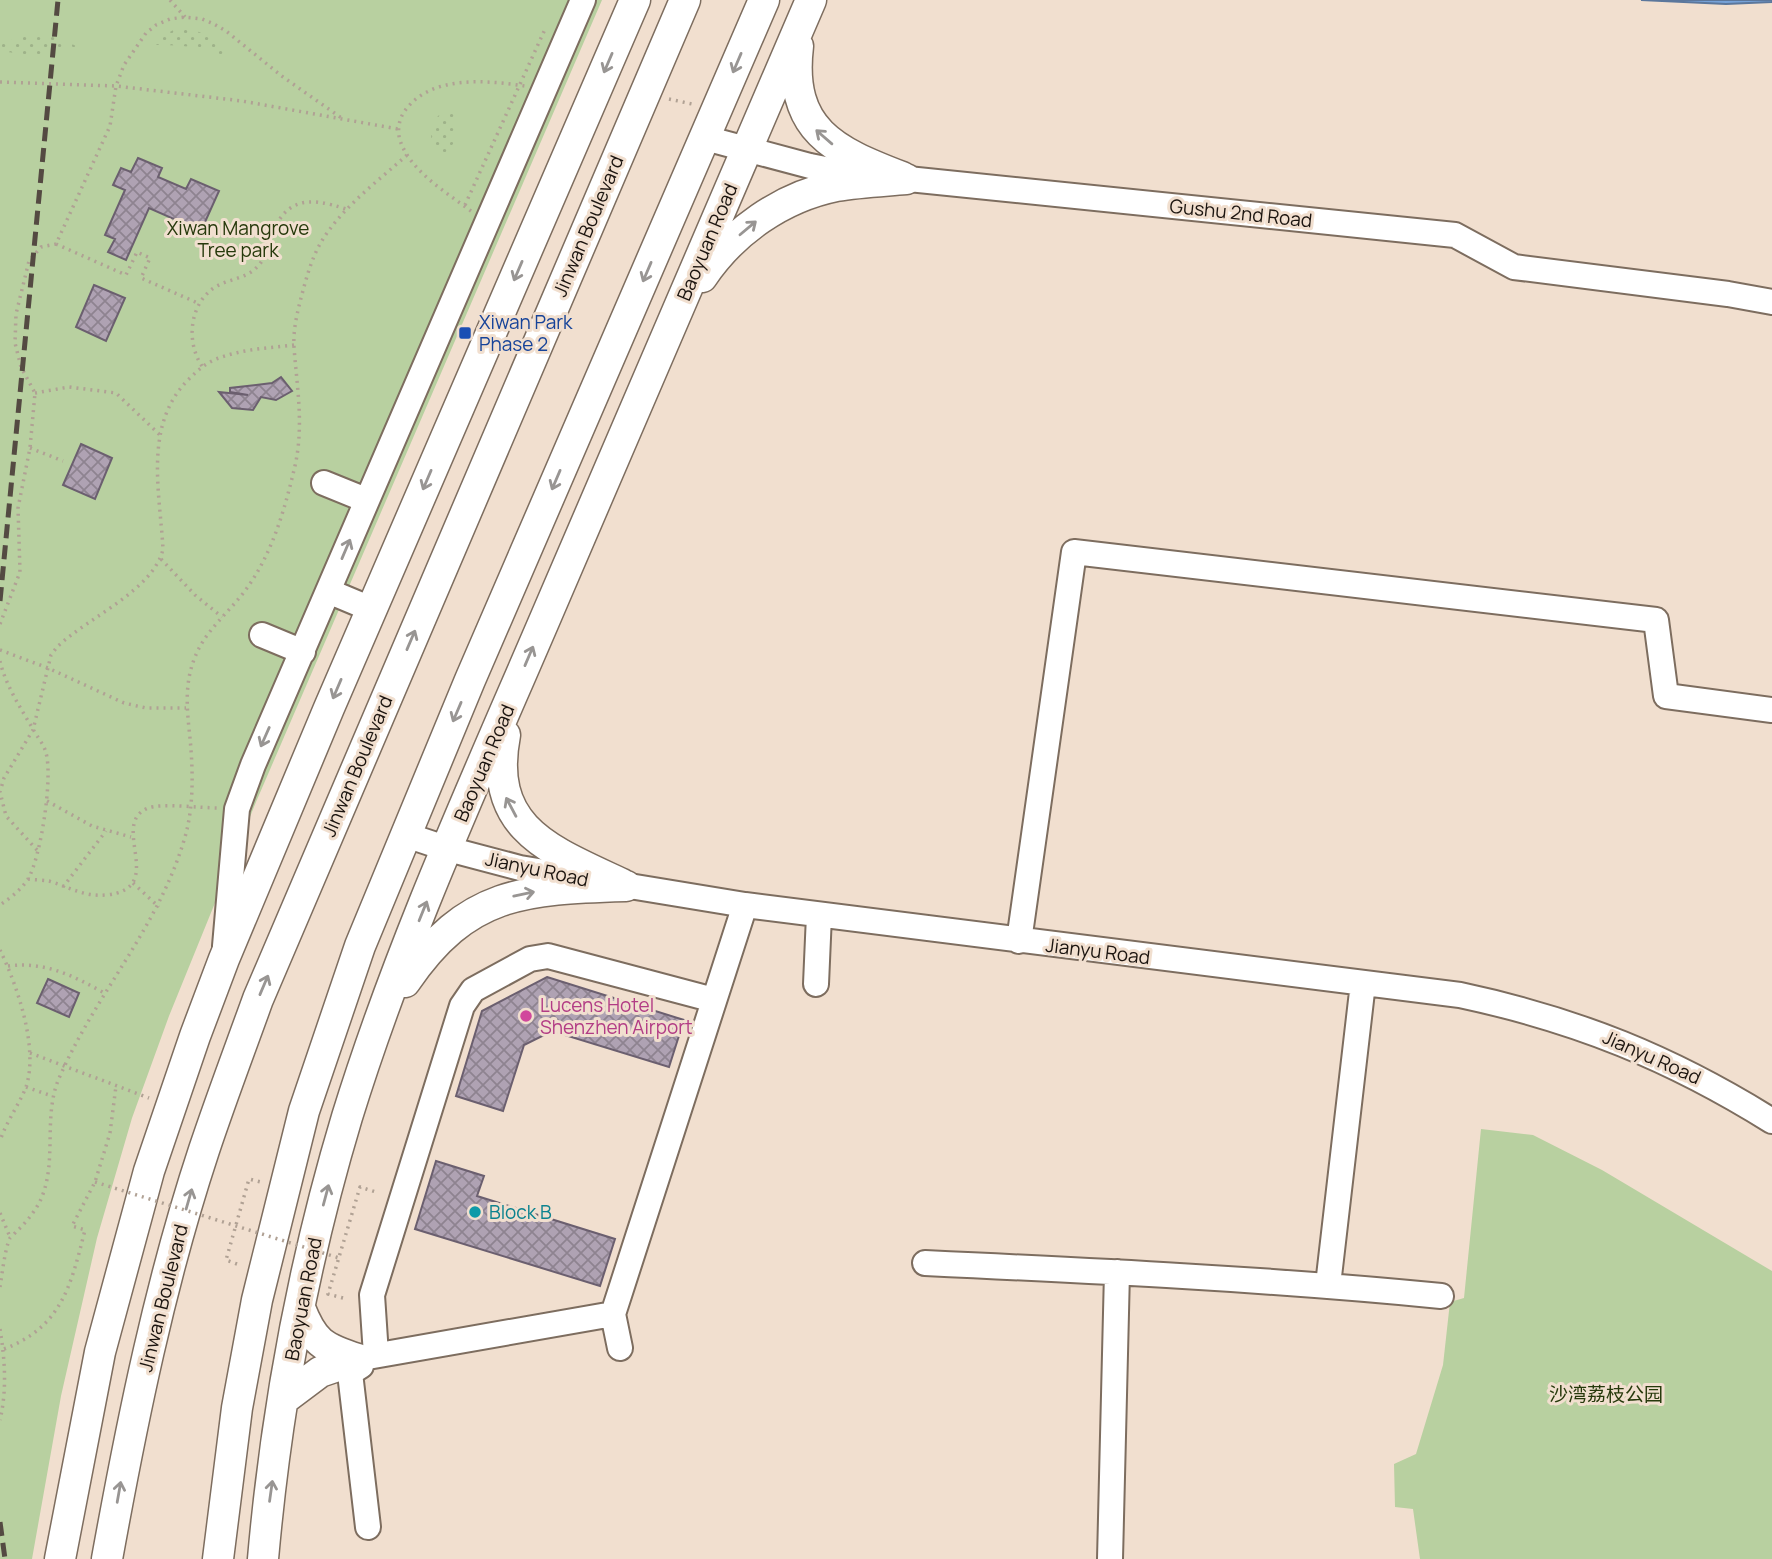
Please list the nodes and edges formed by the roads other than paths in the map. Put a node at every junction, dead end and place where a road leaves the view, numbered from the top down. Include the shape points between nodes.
1 (583, 0) edge
2 (635, 0) edge
3 (685, 0) edge
4 (764, 0) edge
5 (808, 6) edge
6 (705, 138) junction
7 (747, 149) junction
8 (906, 179) junction
9 (1772, 302) edge
10 (674, 318) junction
11 (324, 483) dead end
12 (366, 500) junction
13 (328, 591) junction
14 (371, 609) junction
15 (262, 635) dead end
16 (303, 652) junction
17 (512, 697) junction
18 (1772, 710) edge
19 (406, 835) junction
20 (447, 849) junction
21 (626, 886) junction
22 (745, 905) junction
23 (818, 915) junction
24 (1019, 941) junction
25 (224, 959) junction
26 (816, 984) dead end
27 (1363, 984) junction
28 (714, 1000) junction
29 (374, 1037) junction
30 (1772, 1121) edge
31 (925, 1263) dead end
32 (1117, 1272) junction
33 (1328, 1285) junction
34 (1441, 1296) dead end
35 (300, 1308) junction
36 (613, 1314) junction
37 (620, 1348) dead end
38 (368, 1361) junction
39 (284, 1399) junction
40 (368, 1527) dead end
41 (60, 1559) edge
42 (107, 1559) edge
43 (218, 1559) edge
44 (263, 1559) edge
45 (1110, 1559) edge

1 - 12 street
2 -> 14 main road
42 -> 3 main road, Jinwan Boulevard via 130,1435 174,1249 258,999
4 -> 6 main road
5 - 7 main road, Baoyuan Road
8 -> 5 main road via 832,144 808,117 797,91 795,65
6 - 7 street, Gushu 2nd Road
6 -> 19 main road
7 - 8 street, Gushu 2nd Road via 820,168
7 - 10 main road, Baoyuan Road
8 - 9 street, Gushu 2nd Road via 1455,235 1514,267
10 -> 8 main road via 733,241 780,206 838,186
17 -> 10 main road, Baoyuan Road
11 - 12 street
13 -> 12 street
13 - 14 street
13 - 16 street
14 -> 25 main road
15 - 16 street
16 -> 25 street via 237,809
17 - 20 main road, Baoyuan Road
21 -> 17 main road via 548,845 510,809 501,768
18 - 24 street via 1666,696 1656,620 1074,552
19 - 20 street, Jianyu Road
19 - 43 main road via 360,946 303,1111 257,1300 237,1408
20 - 21 street, Jianyu Road via 520,868
29 -> 20 main road, Baoyuan Road
21 - 22 street, Jianyu Road
29 -> 21 main road via 420,960 456,924 520,894
22 - 23 street, Jianyu Road
22 - 28 street
23 - 24 street, Jianyu Road
23 - 26 street
24 - 27 street, Jianyu Road
25 - 41 main road via 174,1094 126,1253 100,1352
27 - 30 street, Jianyu Road via 1460,995 1587,1029 1668,1062
27 - 33 street
28 - 36 street
28 - 38 street via 548,956 530,959 473,990 462,1006 372,1295
35 -> 29 main road, Baoyuan Road via 329,1183
31 - 32 street
32 - 33 street
32 - 45 street
33 - 34 street
35 - 38 main road via 309,1330 321,1343
35 - 39 main road, Baoyuan Road
36 - 37 street
36 - 38 street
38 - 39 main road via 320,1373
38 - 40 street via 350,1373
44 -> 39 main road, Baoyuan Road

